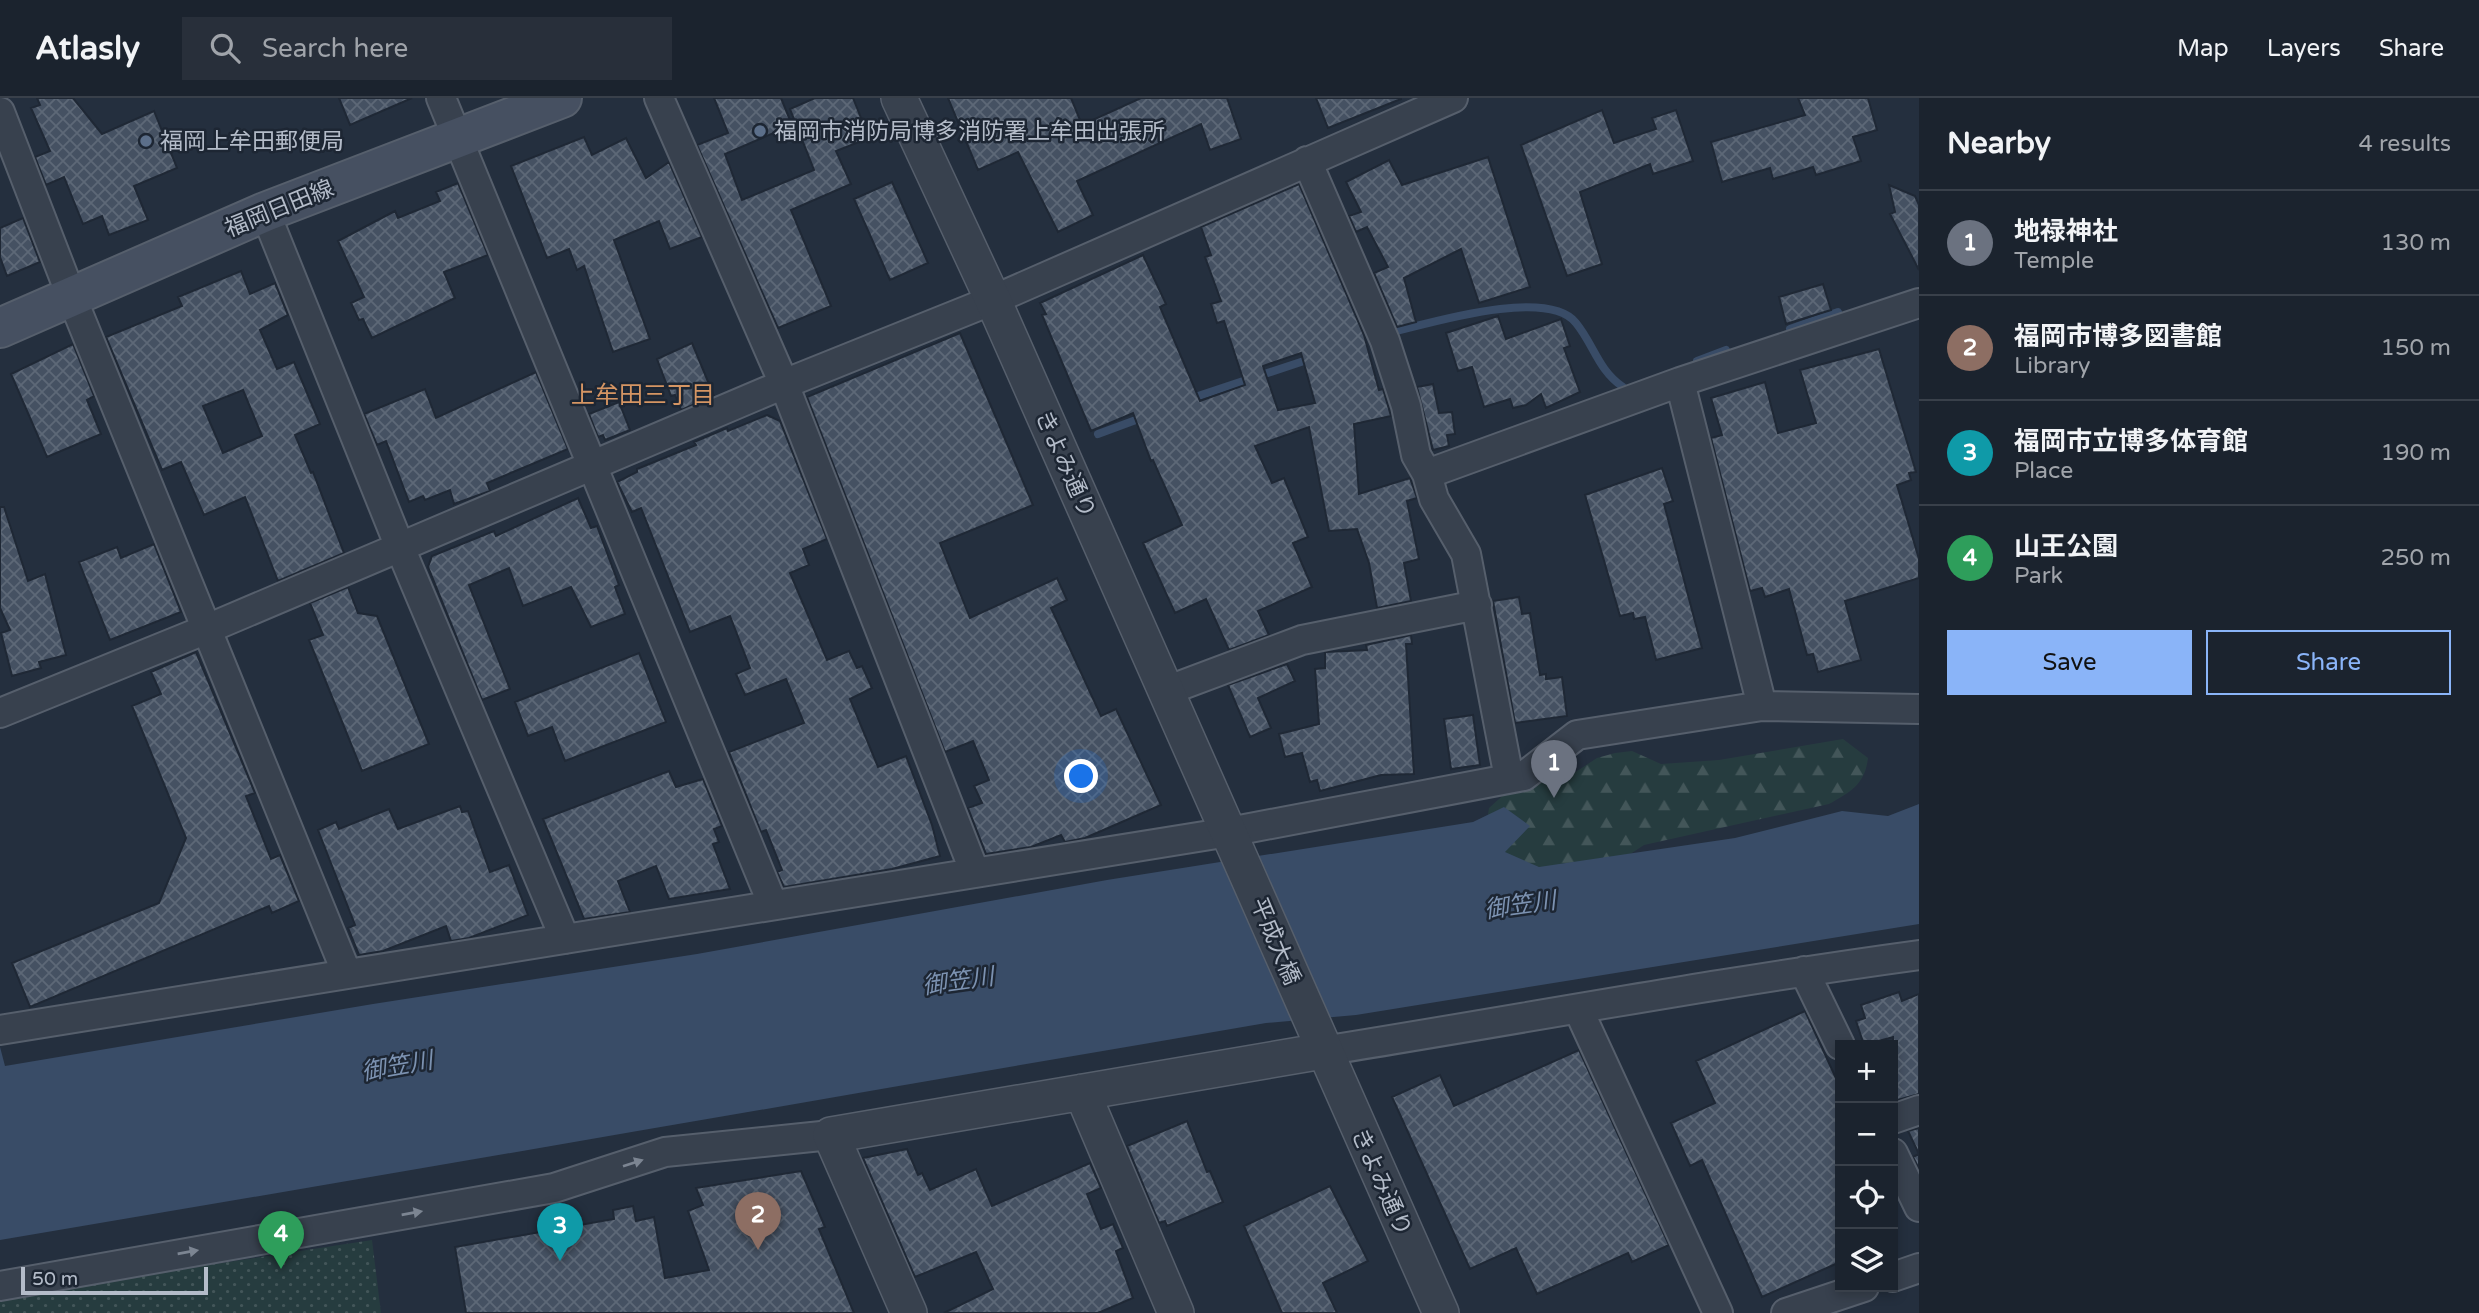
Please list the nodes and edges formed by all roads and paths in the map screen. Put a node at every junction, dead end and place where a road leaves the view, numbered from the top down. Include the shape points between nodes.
1 (441, 98) edge
2 (562, 98) edge
3 (659, 98) edge
4 (899, 98) edge
5 (1453, 98) edge
6 (0, 112) edge
7 (457, 138) junction
8 (1307, 160) junction
9 (265, 212) junction
10 (72, 298) junction
11 (993, 300) junction
12 (1919, 303) edge
13 (0, 328) edge
14 (1680, 382) junction
15 (784, 384) junction
16 (590, 466) junction
17 (1427, 474) junction
18 (399, 545) junction
19 (1477, 605) junction
20 (207, 629) junction
21 (1166, 691) junction
22 (1762, 706) junction
23 (1919, 709) edge
24 (0, 713) edge
25 (1509, 778) junction
26 (1229, 832) junction
27 (975, 873) junction
28 (773, 905) junction
29 (565, 939) junction
30 (1919, 955) edge
31 (1804, 971) junction
32 (347, 974) junction
33 (1579, 1010) junction
34 (0, 1030) edge
35 (1838, 1040) edge
36 (1323, 1051) junction
37 (1082, 1092) junction
38 (1919, 1111) edge
39 (1898, 1117) edge
40 (831, 1135) junction
41 (1898, 1163) edge
42 (1919, 1207) edge
43 (1919, 1268) edge
44 (1898, 1275) edge
45 (0, 1286) edge
46 (1849, 1292) edge
47 (909, 1313) edge
48 (1176, 1313) edge
49 (1441, 1313) edge
50 (1718, 1313) edge
51 (1786, 1313) edge

1 - 7 street
2 - 7 main road, 福岡日田線
3 - 15 street
4 - 11 street, きよみ通り
5 - 8 street
6 - 10 street
7 - 9 main road, 福岡日田線
7 - 16 street
8 - 11 street
8 - 17 street via 1385,341 1416,455
9 - 10 main road, 福岡日田線
9 - 18 street
10 - 13 main road, 福岡日田線
10 - 20 street
11 - 15 street
11 - 21 street, きよみ通り
12 - 14 street
14 - 17 street
14 - 22 street
15 - 16 street
15 - 27 street
16 - 18 street
16 - 28 street
17 - 19 street via 1434,499 1466,554
18 - 20 street
18 - 29 street
19 - 21 street via 1302,640
19 - 25 street
20 - 24 street
20 - 32 street
21 - 26 street, きよみ通り
22 - 23 street
22 - 25 street via 1577,734 1524,776
25 - 26 street
26 - 27 street
26 - 36 street, 平成大橋
27 - 28 street
28 - 29 street
29 - 32 street
30 - 31 street
31 - 33 street
31 - 35 street
32 - 34 street
33 - 36 street
33 - 50 street
36 - 37 street
36 - 49 street, きよみ通り
37 - 40 street
37 - 48 street
38 - 39 street
45 -> 40 street via 554,1188 665,1152
40 - 47 street
41 - 42 street
43 - 44 street
46 - 51 street

